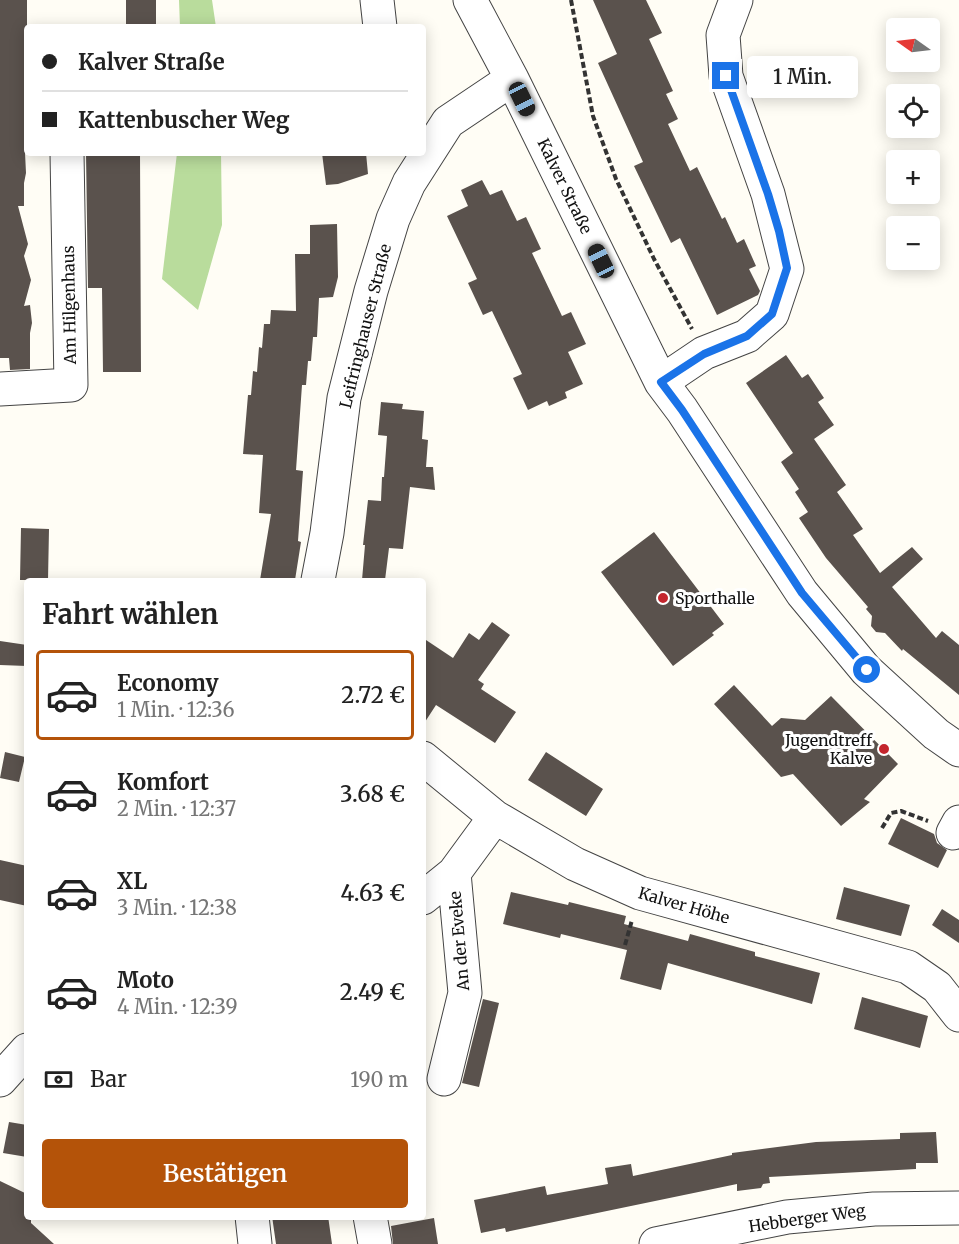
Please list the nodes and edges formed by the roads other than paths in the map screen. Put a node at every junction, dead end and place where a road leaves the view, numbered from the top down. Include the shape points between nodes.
1 (378, 0) edge
2 (470, 0) edge
3 (736, 0) edge
4 (380, 24) edge
5 (512, 79) junction
6 (426, 146) edge
7 (67, 156) edge
8 (416, 156) edge
9 (405, 168) edge
10 (661, 382) junction
11 (0, 389) edge
12 (318, 578) edge
13 (959, 750) edge
14 (426, 760) edge
15 (495, 817) junction
16 (454, 873) junction
17 (426, 896) edge
18 (959, 1015) edge
19 (24, 1053) edge
20 (444, 1079) dead end
21 (0, 1080) edge
22 (959, 1208) edge
23 (252, 1220) edge
24 (371, 1220) edge
25 (255, 1244) edge
26 (375, 1244) edge
27 (656, 1244) edge

1 - 4 street
2 - 5 street
3 - 10 street via 723,35 726,76 768,194 787,268 772,314 747,336 704,354
5 - 6 street, Leifringhauser Straße via 448,122
5 - 10 street, Kalver Straße
7 - 11 street, Am Hilgenhaus via 71,386
8 - 9 street, Leifringhauser Straße
9 - 12 street, Leifringhauser Straße via 344,398
10 - 13 street, Kalver Straße via 802,593 867,670 936,734
14 - 15 street, Kalver Höhe
15 - 16 street, An der Eveke
15 - 18 street, Kalver Höhe via 575,864 640,893 908,967 937,987
16 - 17 street, An der Eveke
16 - 20 street, An der Eveke via 465,993
19 - 21 street
22 - 27 street, Hebberger Weg via 874,1209 787,1217
23 - 25 street
24 - 26 street

